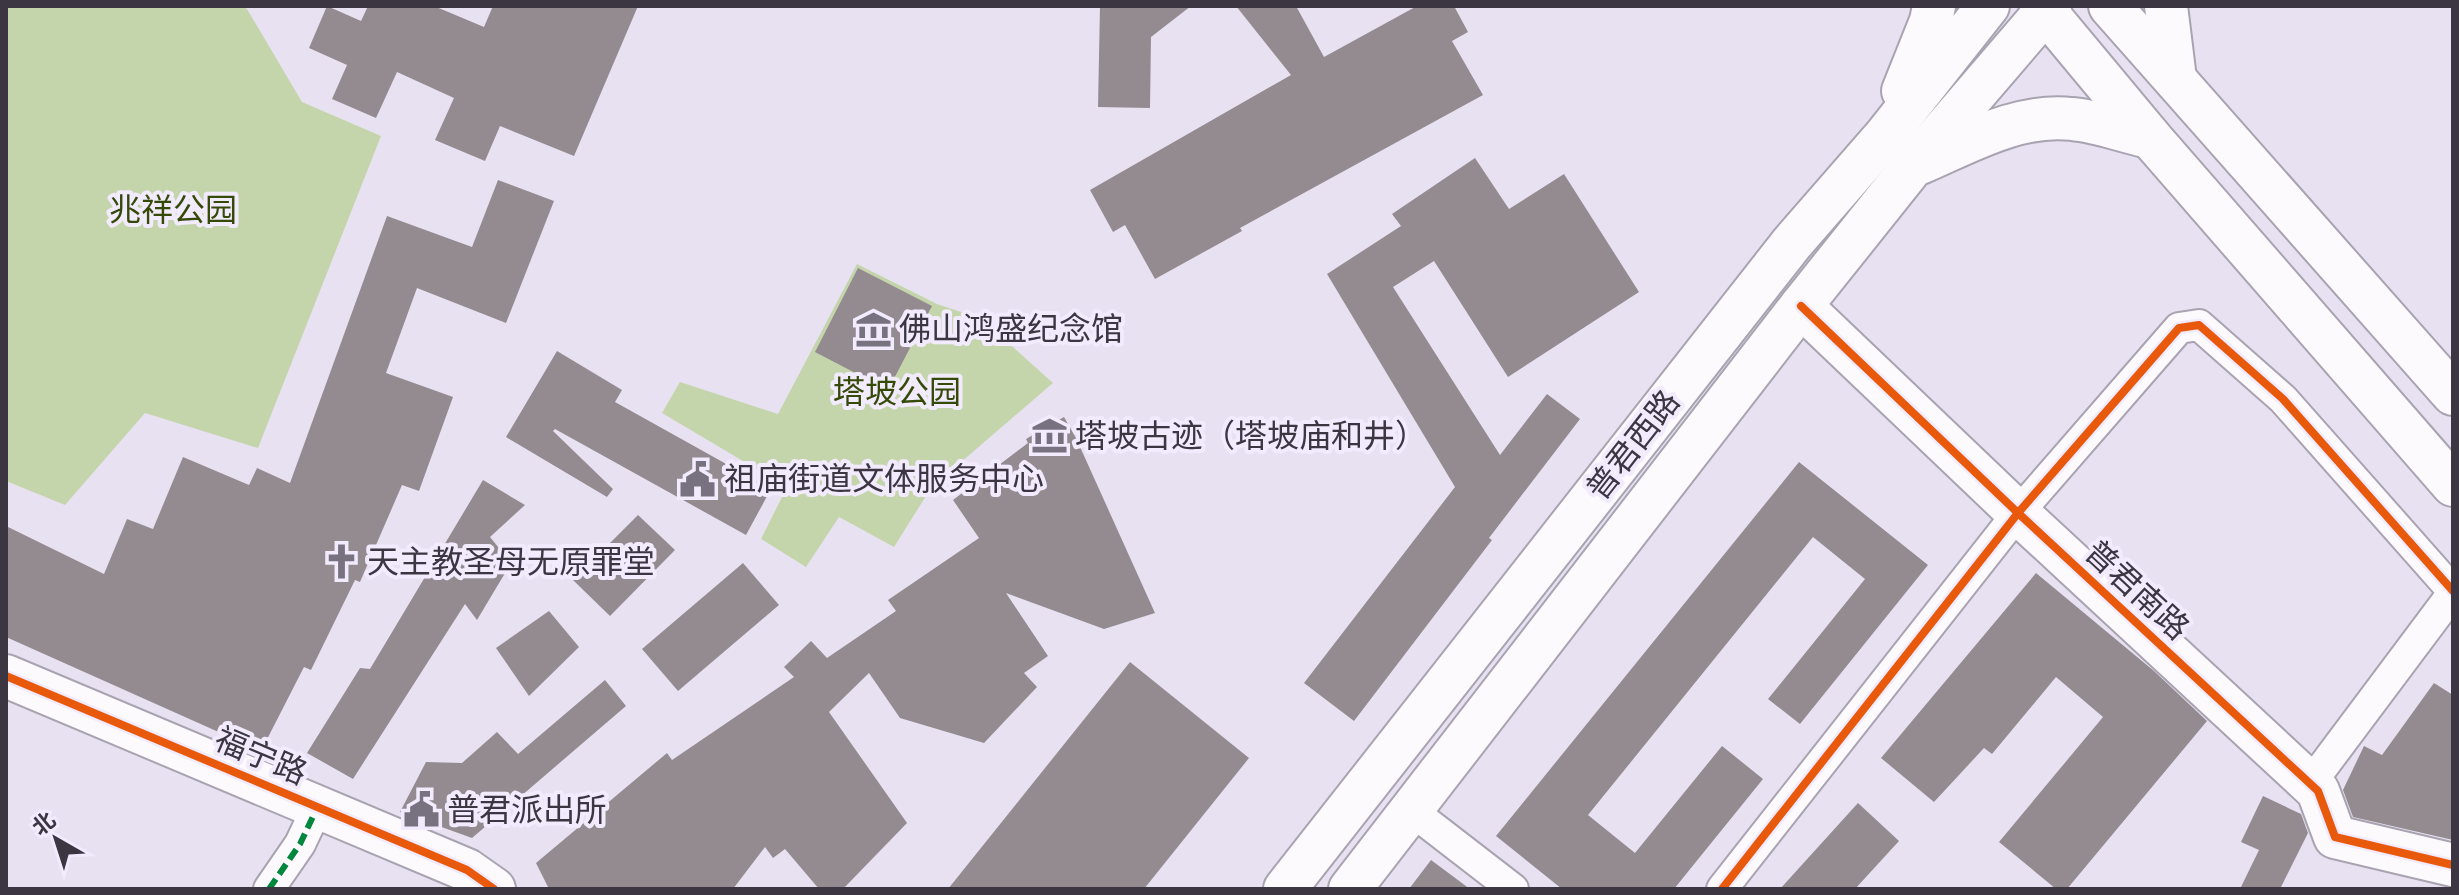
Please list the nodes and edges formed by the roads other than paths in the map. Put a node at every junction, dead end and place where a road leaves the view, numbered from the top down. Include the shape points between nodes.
1 (1934, 6) edge
2 (1988, 6) edge
3 (2110, 6) edge
4 (2166, 6) edge
5 (2045, 8) edge
6 (2175, 79) junction
7 (1886, 135) junction
8 (2150, 137) junction
9 (1912, 167) junction
10 (1801, 306) junction
11 (2453, 394) edge
12 (2453, 485) edge
13 (2018, 513) junction
14 (2453, 592) edge
15 (6, 676) edge
16 (2310, 784) junction
17 (318, 806) junction
18 (1412, 811) junction
19 (2453, 865) edge
20 (269, 889) edge
21 (494, 889) edge
22 (1285, 889) edge
23 (1350, 889) edge
24 (1513, 889) edge
25 (1722, 889) edge

1 - 7 main road
2 - 7 main road, 普君西路
3 - 6 main road
4 - 6 main road
5 - 8 main road
5 - 9 main road, 普君西路
6 - 11 main road
7 - 22 main road, 普君西路 via 1792,243
8 - 9 main road via 2073,119 2038,118
8 - 12 main road
9 - 10 main road, 普君西路
10 - 13 main road, 普君南路
10 - 18 main road, 普君西路
13 - 14 street via 2179,328 2199,325 2283,399
13 - 16 main road, 普君南路
13 - 25 street
14 - 16 street
15 - 17 main road, 福宁路
16 - 19 main road, 普君南路 via 2318,791 2335,837
17 - 20 street
17 - 21 main road, 福宁路 via 467,870
18 - 23 main road, 普君西路
18 - 24 street

